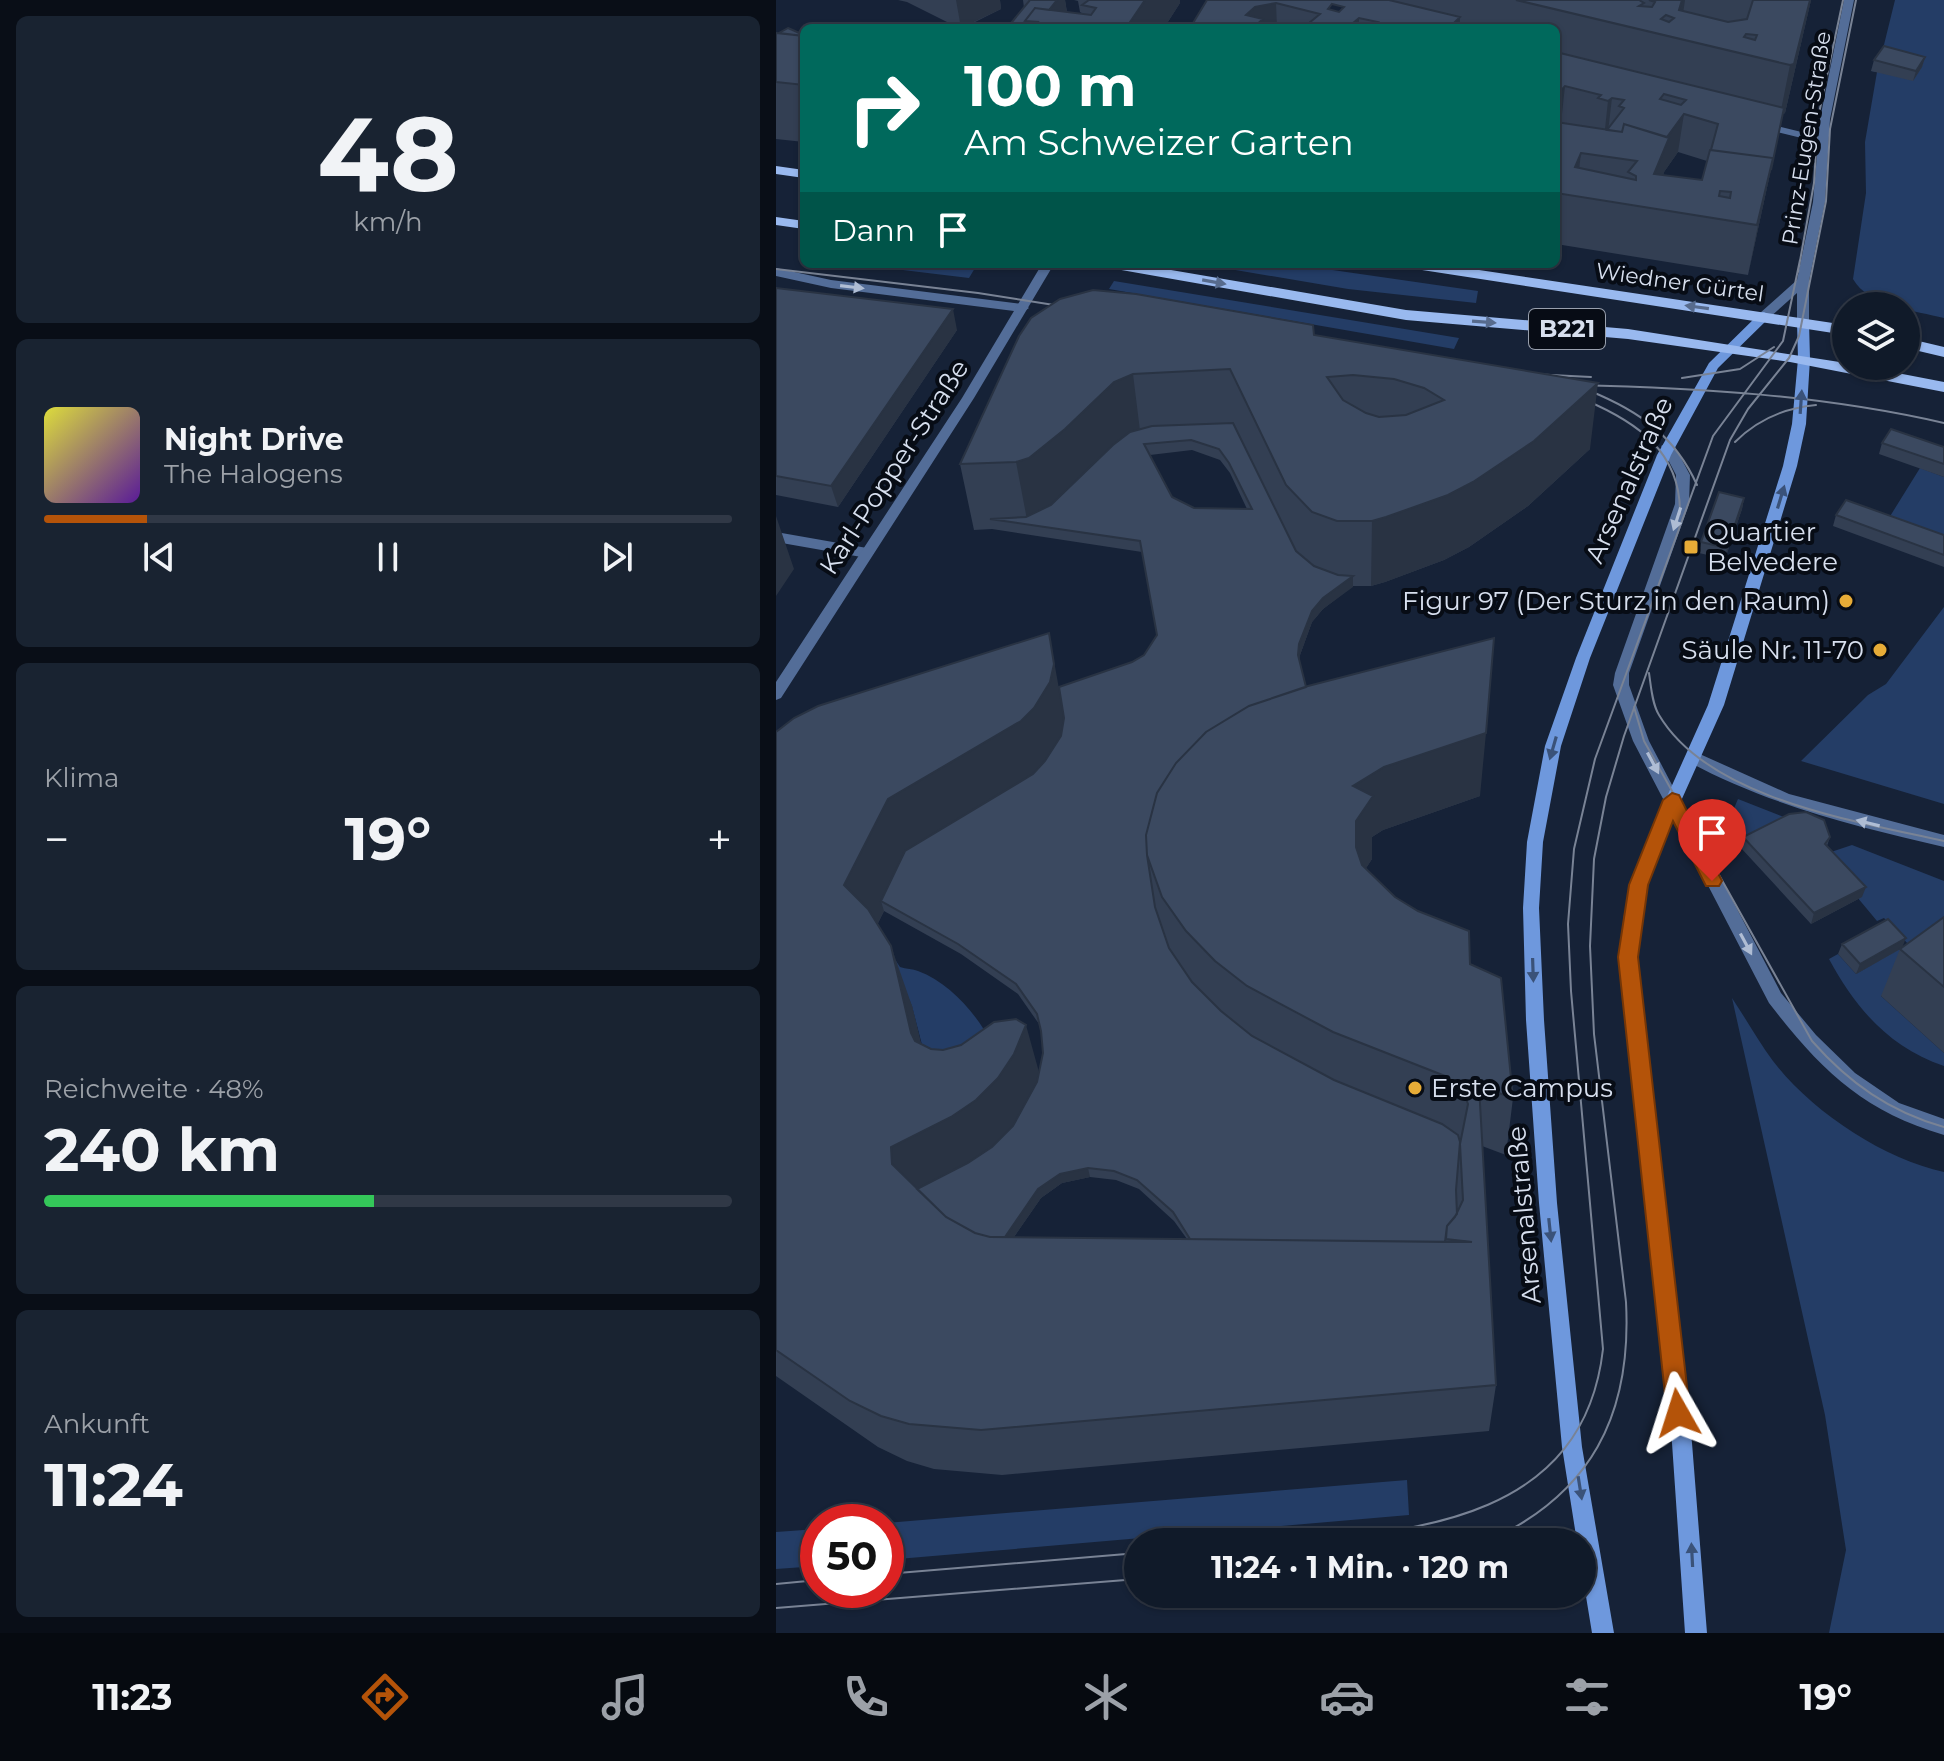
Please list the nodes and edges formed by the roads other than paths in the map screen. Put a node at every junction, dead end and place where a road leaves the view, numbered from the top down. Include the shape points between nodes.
1 (1849, 0) edge
2 (1741, 120) edge
3 (1822, 140) junction
4 (776, 170) edge
5 (800, 173) edge
6 (776, 221) edge
7 (800, 224) edge
8 (1046, 268) edge
9 (1133, 268) edge
10 (1436, 268) edge
11 (776, 272) edge
12 (1803, 281) junction
13 (1023, 308) junction
14 (1764, 316) junction
15 (1803, 322) junction
16 (1832, 327) edge
17 (1920, 346) edge
18 (1727, 348) junction
19 (1944, 352) edge
20 (1804, 359) junction
21 (1944, 387) edge
22 (1668, 446) junction
23 (776, 537) edge
24 (867, 553) junction
25 (776, 694) edge
26 (1693, 757) junction
27 (1672, 800) junction
28 (1944, 841) edge
29 (1944, 1127) edge
30 (1603, 1633) edge
31 (1696, 1633) edge

1 - 3 street, Prinz-Eugen-Straße
2 - 3 street
3 - 12 street, Prinz-Eugen-Straße via 1819,202
4 - 5 main road
6 - 7 main road
8 - 13 street, Karl-Popper-Straße
9 -> 18 main road, B221 via 1406,315
14 -> 10 main road, Wiedner Gürtel / B221
11 -> 13 street
12 - 14 street, Arsenalstraße
12 - 15 street
13 - 24 street, Karl-Popper-Straße
14 - 15 main road, Wiedner Gürtel / B221
14 - 18 main road, Arsenalstraße
15 - 16 main road, B221
15 - 20 main road
17 - 19 main road
18 - 20 main road, B221
18 - 22 main road, Arsenalstraße
20 - 21 main road, B221
26 -> 20 main road via 1716,705 1790,466
22 -> 27 street via 1683,475 1682,504 1621,685 1641,741
22 -> 30 main road, Arsenalstraße via 1553,746 1535,842 1531,908 1535,1020 1572,1447
23 - 24 street
24 - 25 street, Karl-Popper-Straße
26 - 27 main road
28 -> 26 street via 1777,797
27 -> 29 street via 1790,1019 1845,1077 1900,1111
31 -> 27 main road via 1682,1443 1628,957 1639,885

